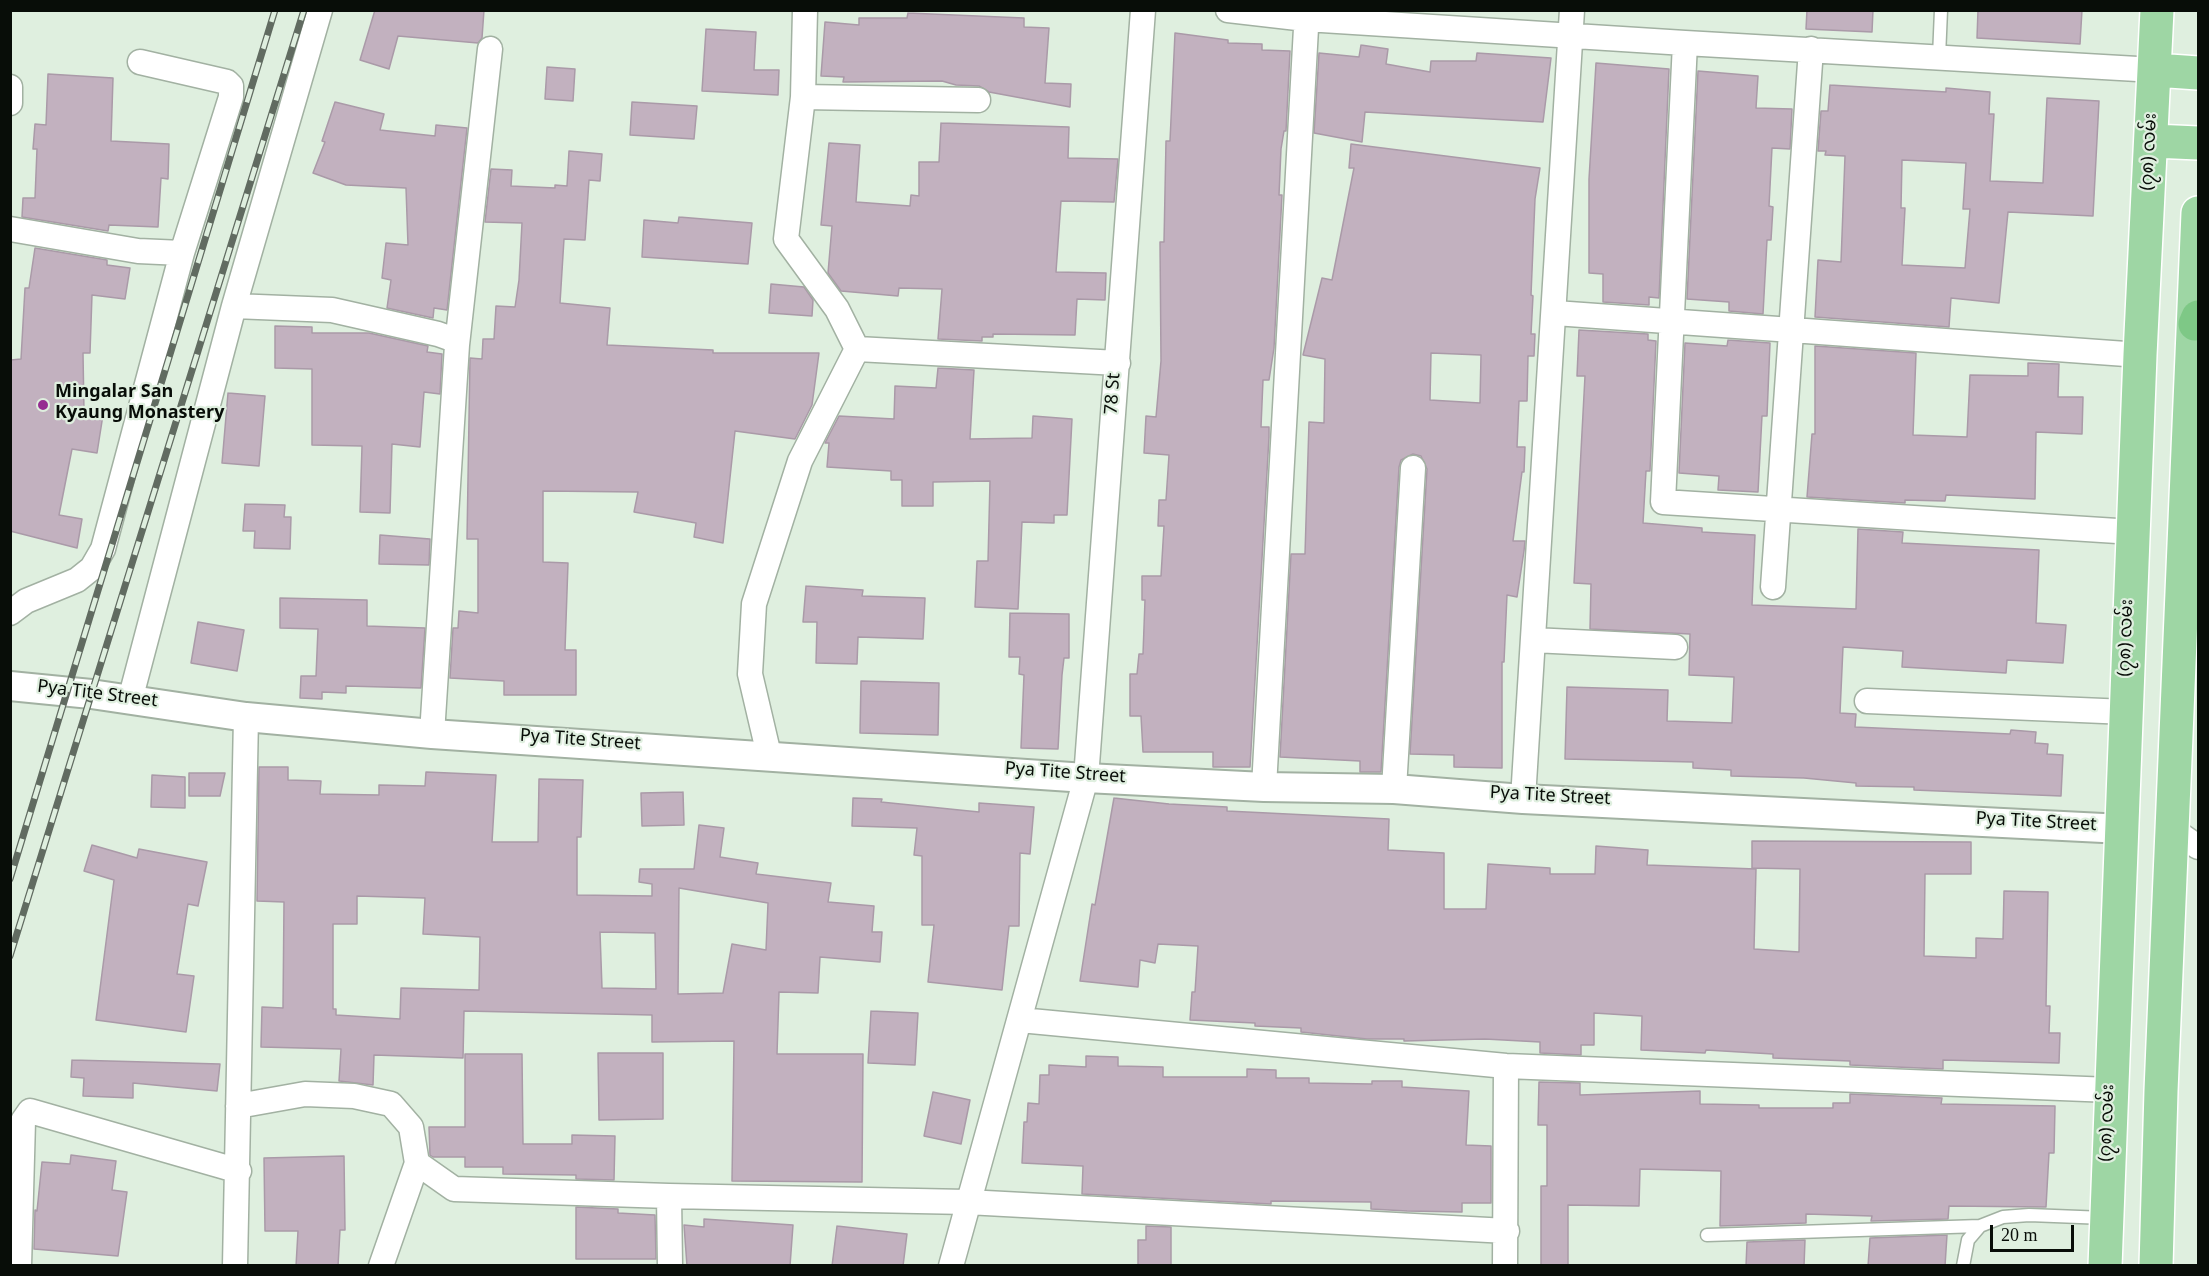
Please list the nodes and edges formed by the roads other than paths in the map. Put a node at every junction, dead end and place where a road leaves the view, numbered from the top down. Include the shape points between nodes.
1 (320, 10) edge
2 (805, 10) edge
3 (1143, 10) edge
4 (1228, 10) edge
5 (1941, 10) edge
6 (2157, 10) edge
7 (1307, 15) edge
8 (1571, 22) edge
9 (1685, 43) junction
10 (490, 49) dead end
11 (1811, 49) junction
12 (1939, 57) junction
13 (141, 62) dead end
14 (2155, 70) junction
15 (2199, 73) edge
16 (10, 87) edge
17 (803, 97) junction
18 (978, 100) dead end
19 (10, 103) edge
20 (2153, 141) junction
21 (2199, 143) edge
22 (2199, 213) edge
23 (10, 229) edge
24 (182, 253) junction
25 (234, 306) junction
26 (1555, 313) junction
27 (2197, 320) edge
28 (1670, 322) junction
29 (1792, 332) junction
30 (457, 345) junction
31 (857, 349) junction
32 (2140, 355) junction
33 (1118, 363) junction
34 (1413, 468) dead end
35 (1779, 509) junction
36 (2133, 532) junction
37 (1773, 587) dead end
38 (10, 613) edge
39 (1533, 640) junction
40 (1675, 647) dead end
41 (10, 686) edge
42 (130, 700) junction
43 (1867, 701) dead end
44 (2127, 712) junction
45 (246, 717) junction
46 (432, 734) junction
47 (769, 755) junction
48 (1086, 778) junction
49 (1264, 788) junction
50 (1394, 789) junction
51 (1523, 799) junction
52 (2123, 829) junction
53 (2172, 829) junction
54 (2199, 847) edge
55 (1020, 1020) junction
56 (1506, 1066) junction
57 (2110, 1090) junction
58 (238, 1106) junction
59 (417, 1163) junction
60 (239, 1172) junction
61 (669, 1197) junction
62 (967, 1202) junction
63 (2107, 1218) junction
64 (1980, 1226) junction
65 (1507, 1231) junction
66 (1707, 1235) dead end
67 (19, 1266) edge
68 (235, 1266) edge
69 (381, 1266) edge
70 (670, 1266) edge
71 (951, 1266) edge
72 (1505, 1266) edge
73 (1963, 1266) edge
74 (2105, 1266) edge
75 (2156, 1266) edge

1 - 25 street
2 - 17 street
3 - 33 street, 78 St
4 - 7 street
5 - 12 lane
6 - 14 main road, (၇၈) လမ်း
7 - 8 street
7 - 49 street
8 - 9 street
8 - 26 street
9 - 11 street
9 - 28 street
10 - 30 street
11 - 12 street
11 - 29 street
12 - 14 street
13 - 24 street via 231,86 231,97
14 - 15 main road
14 - 20 main road, (၇၈) လမ်း
16 - 19 street
17 - 18 street
17 - 31 street via 786,240 837,309
20 - 21 main road
20 - 32 main road, (၇၈) လမ်း
22 - 27 main road
23 - 24 street via 138,251
24 - 38 street via 100,555 92,568 76,580 26,601
25 - 30 street via 332,310 438,334
25 - 42 street
26 - 28 street
26 - 39 street
27 - 53 main road
28 - 29 street
28 - 35 street via 1663,502
29 - 32 street
29 - 35 street
30 - 46 street
31 - 33 street
31 - 47 street via 800,461 754,604 750,674
32 - 36 main road, (၇၈) လမ်း
33 - 48 street, 78 St
34 - 50 street
35 - 36 street
35 - 37 street
36 - 44 main road, (၇၈) လမ်း
39 - 40 street
39 - 51 street
41 - 42 street, Pya Tite Street
42 - 45 street, Pya Tite Street
43 - 44 street
44 - 52 main road, (၇၈) လမ်း
45 - 46 street, Pya Tite Street
45 - 58 street
46 - 47 street, Pya Tite Street
47 - 48 street, Pya Tite Street
48 - 49 street, Pya Tite Street
48 - 55 street, 78 St
49 - 50 street, Pya Tite Street
50 - 51 street, Pya Tite Street
51 - 52 street, Pya Tite Street
52 - 57 main road, (၇၈) လမ်း
53 - 54 street
53 - 75 main road
55 - 56 street
55 - 62 street, 78 St
56 - 57 street
56 - 65 street
57 - 63 main road, (၇၈) လမ်း
58 - 59 street via 305,1094 354,1096 391,1104 411,1127
58 - 60 street
59 - 61 street via 454,1189
59 - 69 street
60 - 67 street via 30,1111 23,1120
60 - 68 street
61 - 62 street
61 - 70 street
62 - 65 street
62 - 71 street, 78 St
63 - 64 lane via 2029,1215 2003,1217
63 - 74 main road, (၇၈) လမ်း
64 - 66 lane
64 - 73 lane via 1968,1240
65 - 72 street

